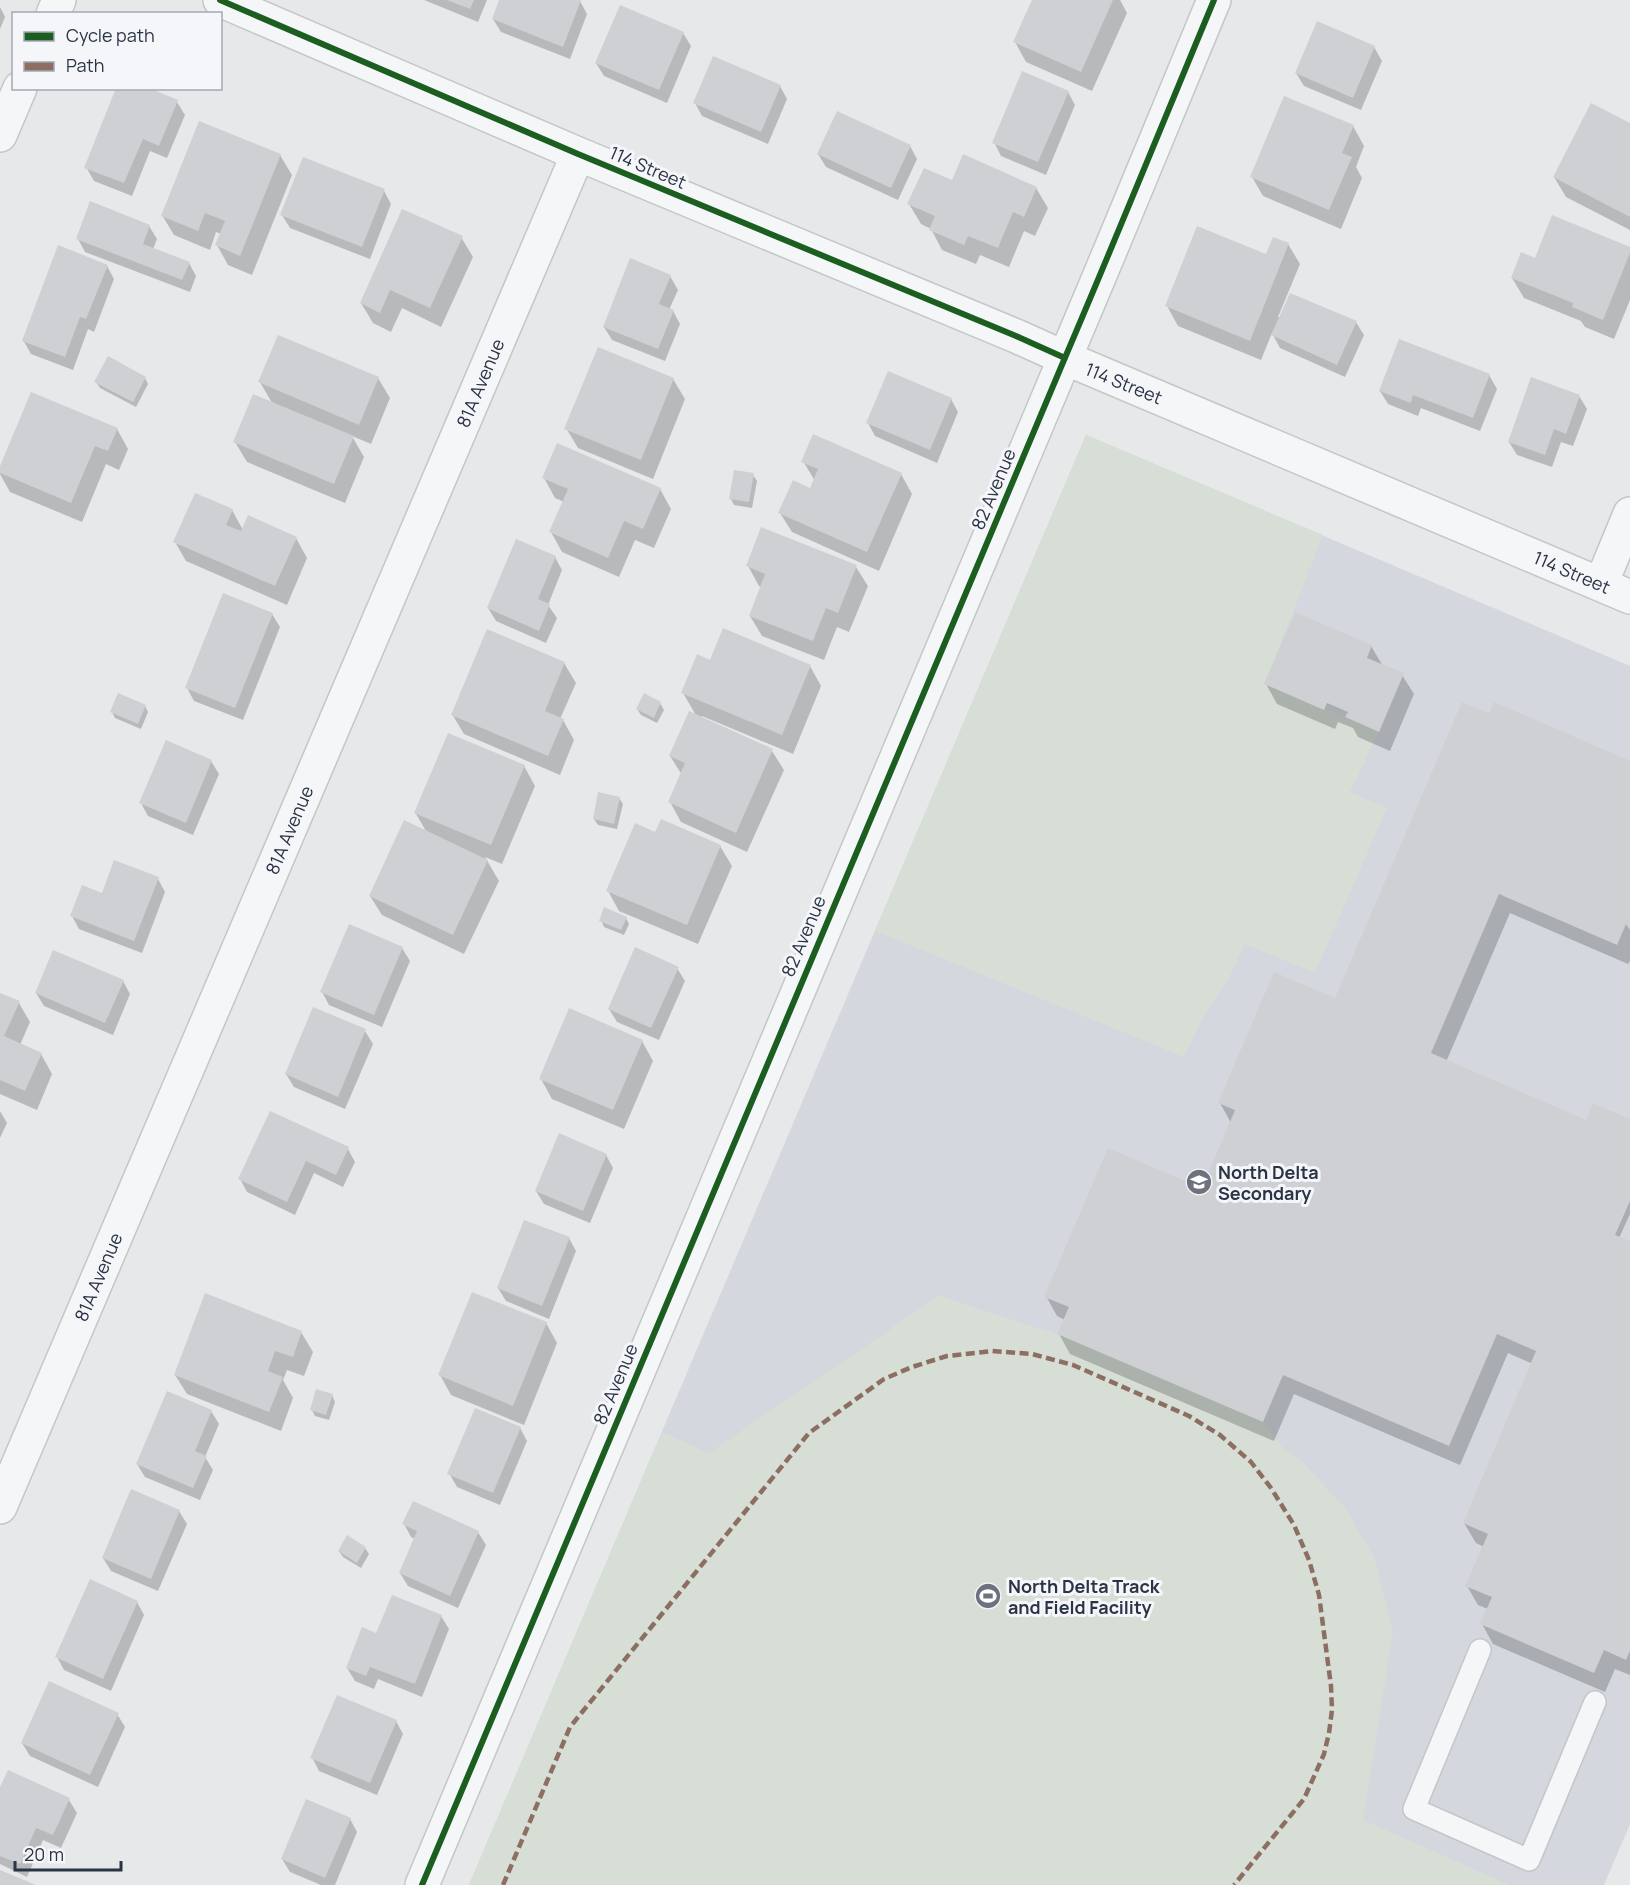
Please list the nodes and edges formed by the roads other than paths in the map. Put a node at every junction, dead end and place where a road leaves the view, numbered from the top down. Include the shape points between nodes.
1 (220, 0) edge
2 (1214, 0) edge
3 (19, 90) edge
4 (0, 135) edge
5 (578, 154) junction
6 (1065, 358) junction
7 (1630, 514) edge
8 (1616, 591) edge
9 (0, 1507) edge
10 (1480, 1650) dead end
11 (1595, 1702) dead end
12 (422, 1885) edge

1 - 5 street, 114 Street
2 - 6 street, 82 Avenue
3 - 4 street
5 - 6 street, 114 Street
5 - 9 street, 81A Avenue
6 - 8 street, 114 Street
6 - 12 street, 82 Avenue
7 - 8 street
10 - 11 lane via 1414,1809 1528,1860

